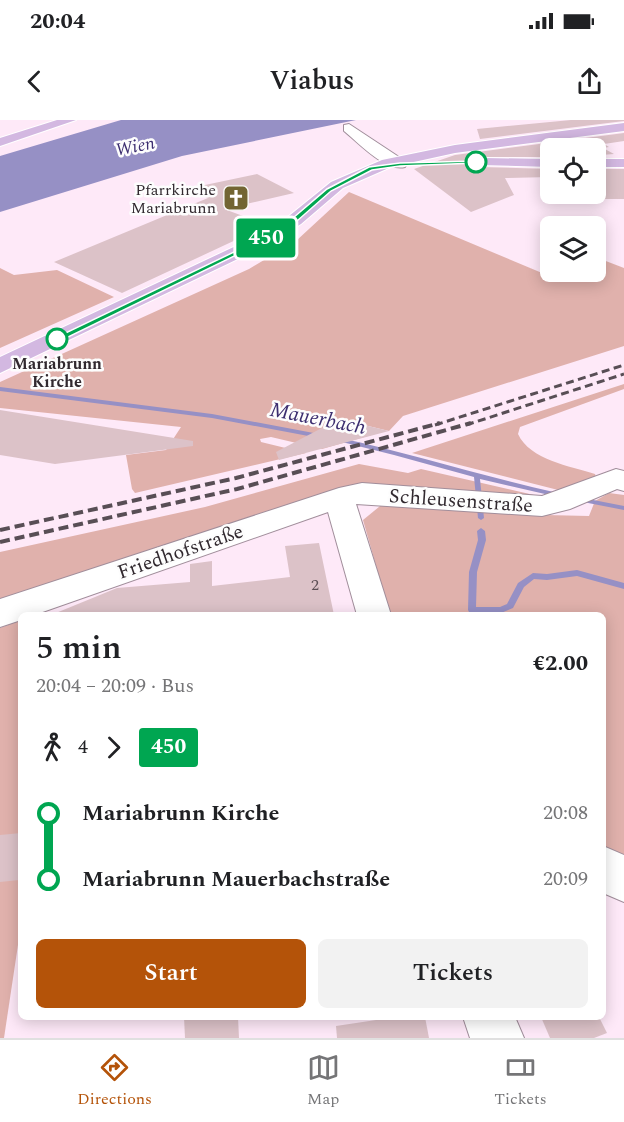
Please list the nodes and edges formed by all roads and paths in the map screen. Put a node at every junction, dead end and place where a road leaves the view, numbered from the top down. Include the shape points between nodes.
1 (70, 120) edge
2 (624, 127) edge
3 (349, 128) dead end
4 (0, 142) edge
5 (430, 152) junction
6 (397, 162) junction
7 (471, 162) junction
8 (540, 163) edge
9 (606, 163) edge
10 (624, 163) edge
11 (1, 366) edge
12 (612, 483) edge
13 (351, 495) junction
14 (373, 612) edge
15 (0, 613) edge
16 (606, 870) edge
17 (624, 879) edge
18 (490, 1020) edge
19 (497, 1038) edge

1 - 4 main road
2 - 5 main road
3 - 6 street
5 - 6 main road
5 - 7 main road
6 - 7 main road
6 - 11 main road via 371,168 329,190 295,220 263,240
7 - 8 main road
9 - 10 main road
12 - 13 street, Schleusenstraße via 542,506
13 - 14 street
13 - 15 street, Friedhofstraße
16 - 17 street
18 - 19 street

